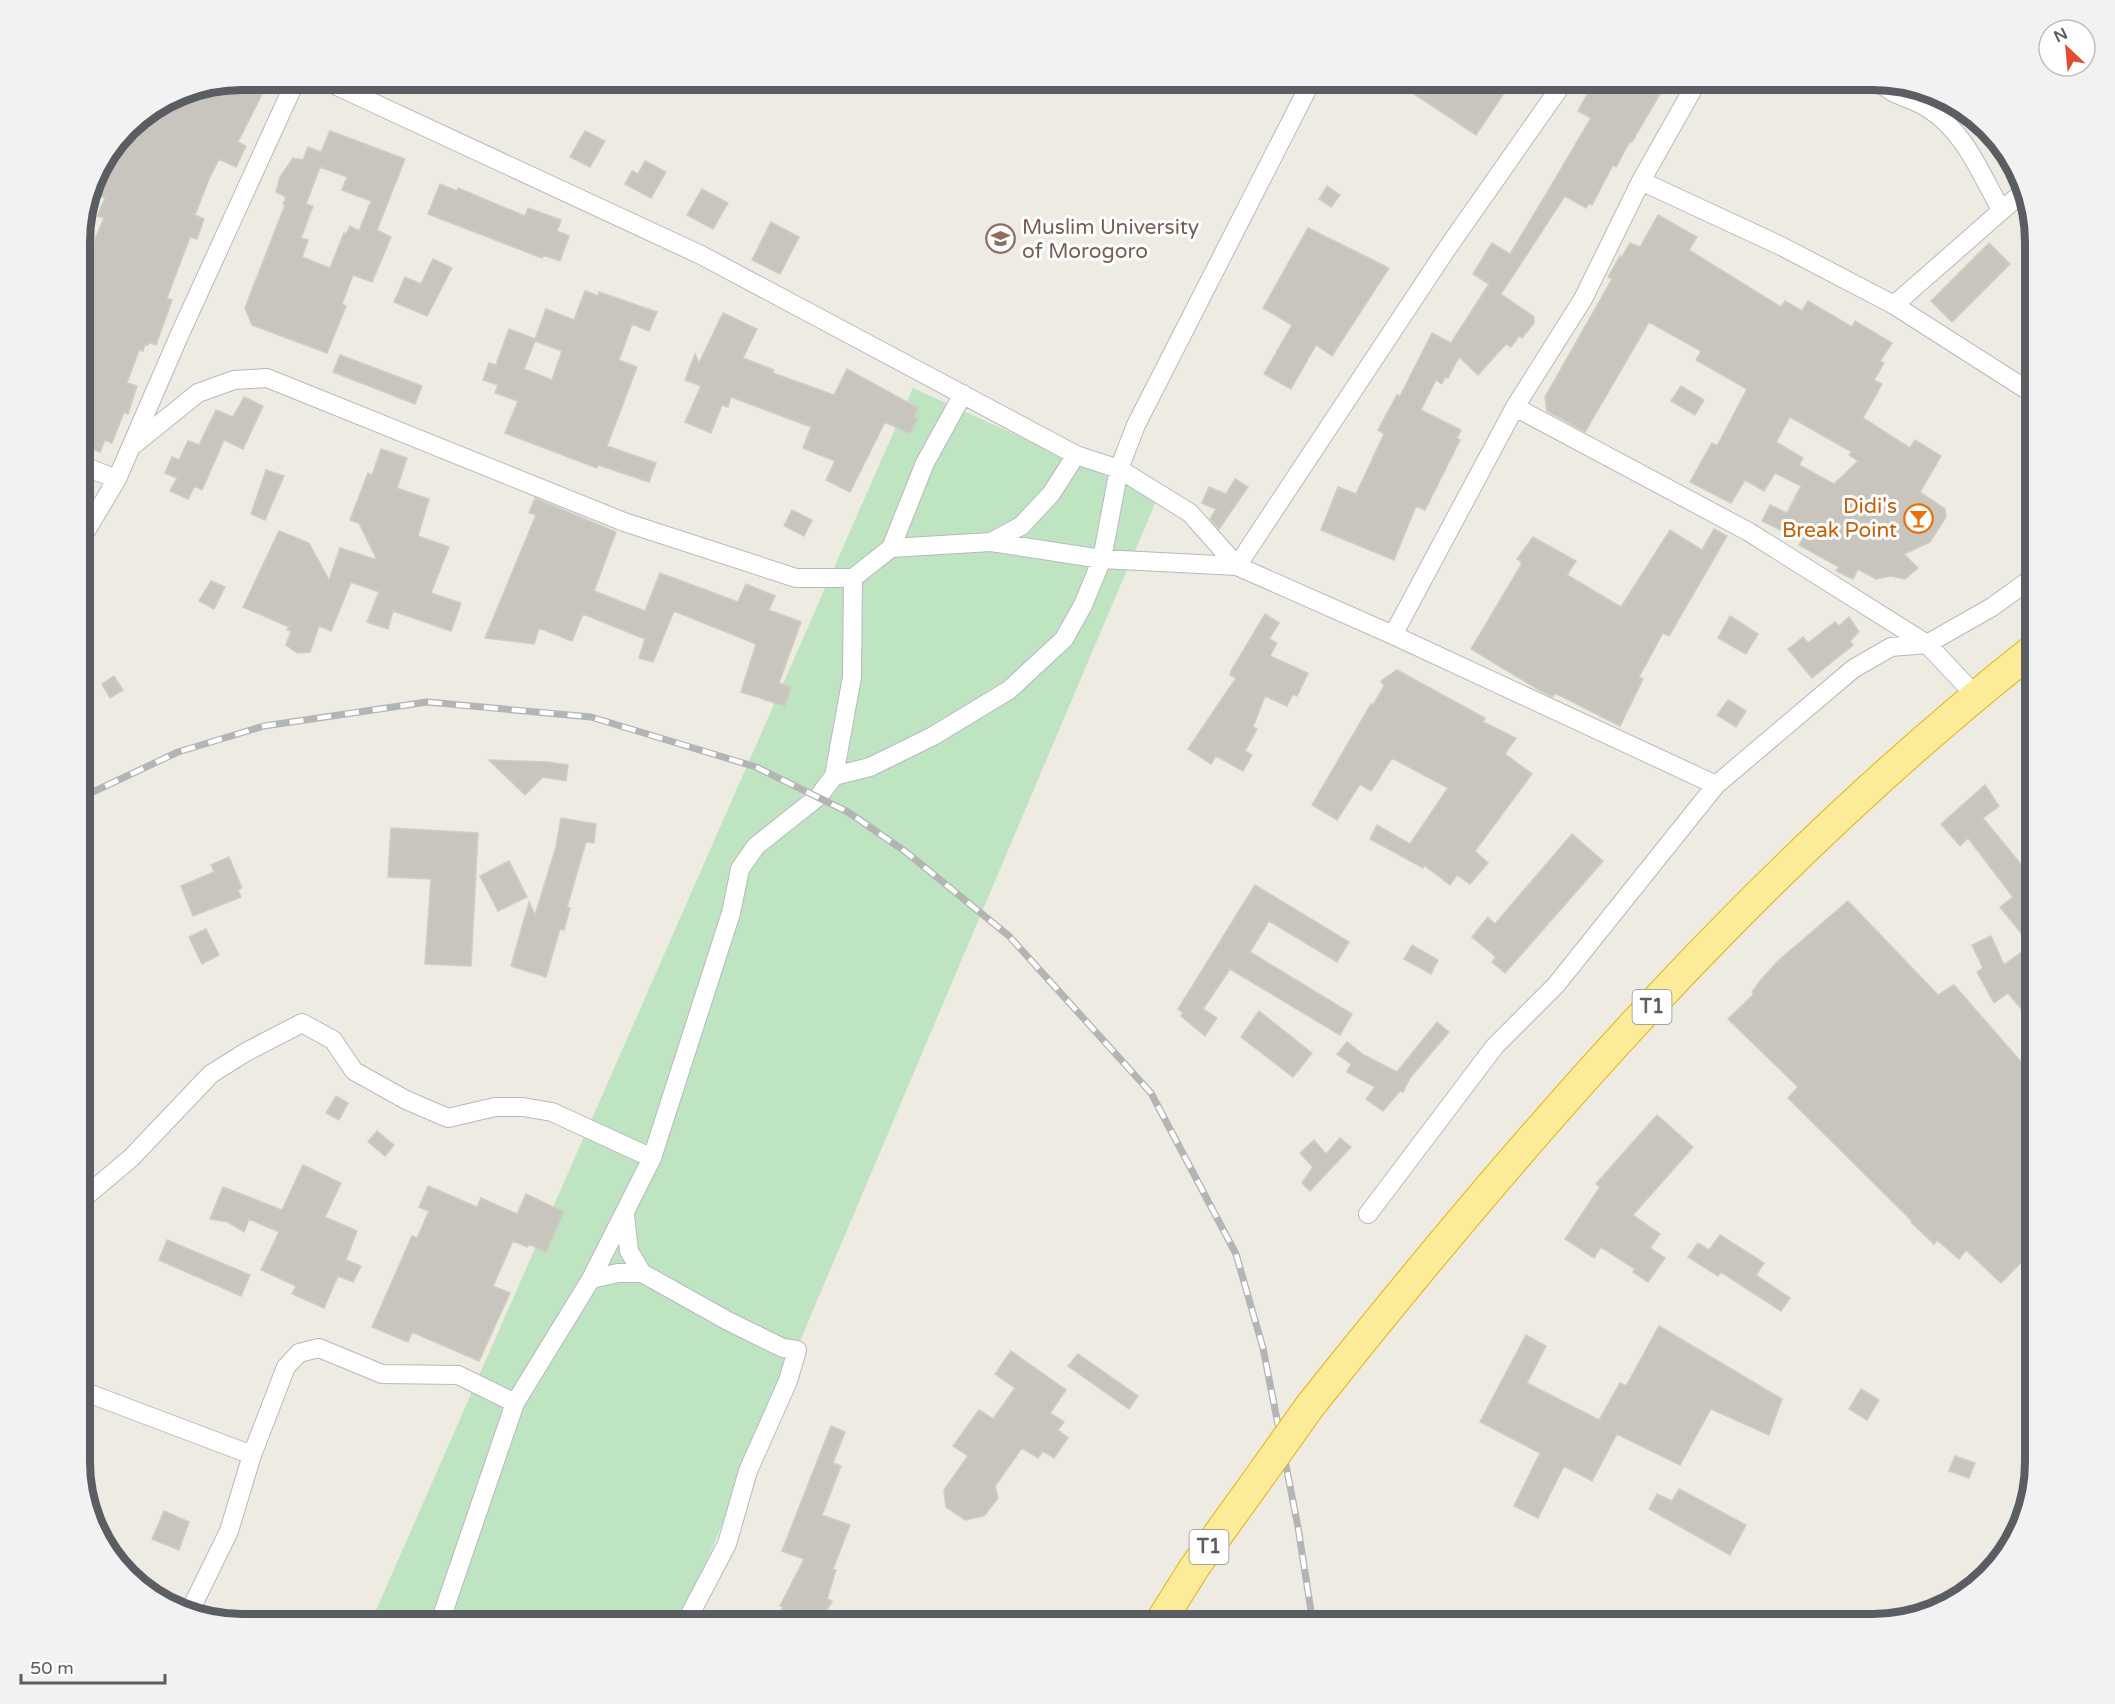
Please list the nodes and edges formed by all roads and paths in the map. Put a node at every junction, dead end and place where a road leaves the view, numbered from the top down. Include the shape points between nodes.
1 (291, 90) edge
2 (346, 90) edge
3 (1307, 90) edge
4 (1558, 90) edge
5 (1692, 90) edge
6 (1886, 91) edge
7 (1641, 181) junction
8 (2018, 196) edge
9 (2001, 210) junction
10 (1894, 305) junction
11 (2025, 388) edge
12 (963, 394) junction
13 (1515, 407) junction
14 (131, 447) junction
15 (1076, 455) junction
16 (90, 469) edge
17 (1119, 469) junction
18 (117, 479) junction
19 (90, 524) edge
20 (991, 542) junction
21 (891, 548) junction
22 (1102, 559) junction
23 (1238, 567) junction
24 (853, 579) junction
25 (2025, 584) edge
26 (1393, 635) junction
27 (1927, 644) junction
28 (2025, 656) edge
29 (1975, 695) junction
30 (834, 776) junction
31 (1716, 785) junction
32 (652, 1158) junction
33 (90, 1193) edge
34 (1368, 1214) dead end
35 (625, 1215) junction
36 (642, 1273) junction
37 (591, 1279) junction
38 (90, 1394) edge
39 (515, 1403) junction
40 (252, 1455) junction
41 (193, 1606) edge
42 (444, 1614) edge
43 (690, 1614) edge
44 (1165, 1614) edge

1 - 14 street
2 - 12 street via 701,255
3 - 17 street via 1136,424
4 - 23 street via 1446,250
5 - 7 street
6 - 9 street via 1929,108 1959,134
7 - 10 street via 1781,246
7 - 13 street via 1583,299
8 - 9 street
9 - 10 street
10 - 11 street
12 - 15 street
12 - 21 street via 925,463
13 - 26 street
13 - 27 street via 1749,532
14 - 18 street
14 - 24 street via 198,393 234,380 267,378 624,522 796,578
15 - 17 street
15 - 20 street via 1051,494 1021,526
16 - 18 street
17 - 22 street
17 - 23 street via 1190,513
18 - 19 street
20 - 21 street
20 - 22 street
21 - 24 street
22 - 23 street
22 - 30 street via 1064,639 1009,690 898,754 870,767
23 - 26 street
24 - 30 street via 852,677
25 - 27 street
26 - 31 street
27 - 29 street
27 - 31 street via 1891,647 1853,669
28 - 29 highway, T1
29 - 44 highway, T1, bridge via 1867,791 1714,940 1522,1149 1413,1276 1310,1406
30 - 32 street via 813,802 756,846 740,869 731,913
31 - 34 street via 1556,985 1496,1046
32 - 33 street via 552,1112 495,1107 448,1118 354,1071 333,1040 302,1023 211,1074 131,1158
32 - 35 street
35 - 36 street via 629,1251
35 - 37 street
36 - 37 street
36 - 43 street via 783,1348 797,1350 788,1381 748,1471 727,1544
37 - 39 street
38 - 40 street
39 - 40 street via 458,1375 382,1374 319,1348 299,1353 286,1367
39 - 42 street
40 - 41 street via 229,1531

